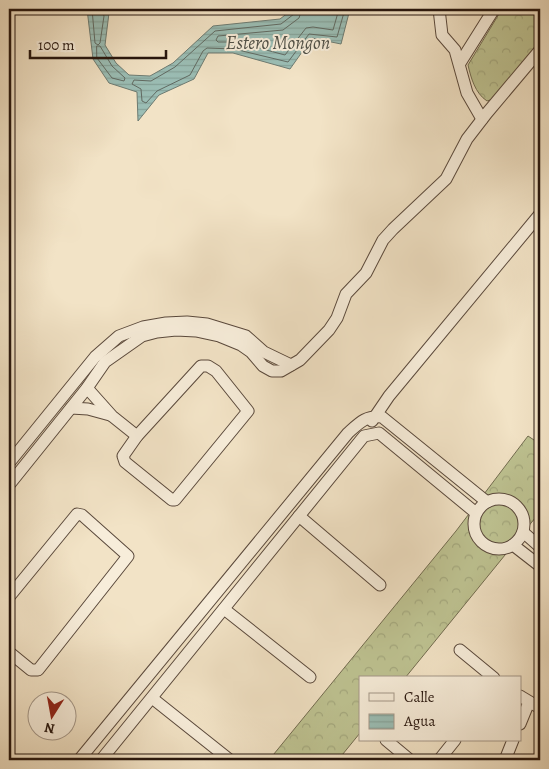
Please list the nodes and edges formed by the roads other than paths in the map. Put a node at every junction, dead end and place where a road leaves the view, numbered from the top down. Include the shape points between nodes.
1 (439, 9) edge
2 (494, 9) edge
3 (540, 50) edge
4 (460, 63) junction
5 (482, 120) junction
6 (540, 214) edge
7 (246, 343) junction
8 (270, 356) junction
9 (100, 359) junction
10 (291, 365) junction
11 (263, 366) junction
12 (87, 388) junction
13 (70, 408) junction
14 (112, 416) junction
15 (374, 416) junction
16 (34, 432) junction
17 (137, 436) junction
18 (364, 436) junction
19 (44, 440) junction
20 (9, 463) edge
21 (9, 485) edge
22 (487, 502) junction
23 (476, 513) junction
24 (300, 516) junction
25 (523, 532) junction
26 (513, 545) junction
27 (540, 547) edge
28 (540, 566) edge
29 (380, 585) dead end
30 (9, 597) edge
31 (224, 609) junction
32 (176, 642) junction
33 (460, 650) dead end
34 (9, 652) edge
35 (188, 653) junction
36 (492, 676) edge
37 (310, 677) dead end
38 (152, 698) junction
39 (525, 699) edge
40 (540, 708) edge
41 (522, 714) edge
42 (388, 742) edge
43 (453, 742) edge
44 (513, 742) edge
45 (79, 760) edge
46 (101, 760) edge
47 (230, 760) edge
48 (410, 760) edge
49 (439, 760) edge
50 (505, 760) edge

1 - 4 street via 440,29
2 - 4 street
3 - 5 street
4 - 5 street via 467,93
5 - 10 street via 467,139 446,179 383,240 366,273 346,294 329,330
6 - 15 street
7 - 8 street
7 - 9 street via 233,331 207,324 166,323 120,336
7 - 11 street
8 - 10 street
8 - 11 street
9 - 12 street
9 - 16 street
10 - 11 street via 281,371
12 - 13 street
12 - 14 street
13 - 14 street
13 - 19 street
14 - 17 street
15 - 18 street
15 - 22 street via 382,417 395,426
15 - 32 street via 364,418 348,433
16 - 19 street
16 - 20 street
17 - 17 street via 123,456 124,460 175,500 248,410 216,371 201,366
18 - 23 street via 378,433
18 - 24 street
19 - 21 street
22 - 23 street
22 - 25 street via 504,500 515,506 522,515
23 - 26 street via 474,529 483,543 490,547
24 - 29 street
24 - 31 street
25 - 26 street
25 - 27 street
26 - 28 street
30 - 34 street via 77,514 128,556 38,670 33,671
31 - 35 street
31 - 37 street
32 - 35 street
32 - 45 street
33 - 36 street
35 - 38 street
38 - 46 street
38 - 47 street
39 - 40 street
39 - 41 street
42 - 48 street
43 - 49 street
44 - 50 street

